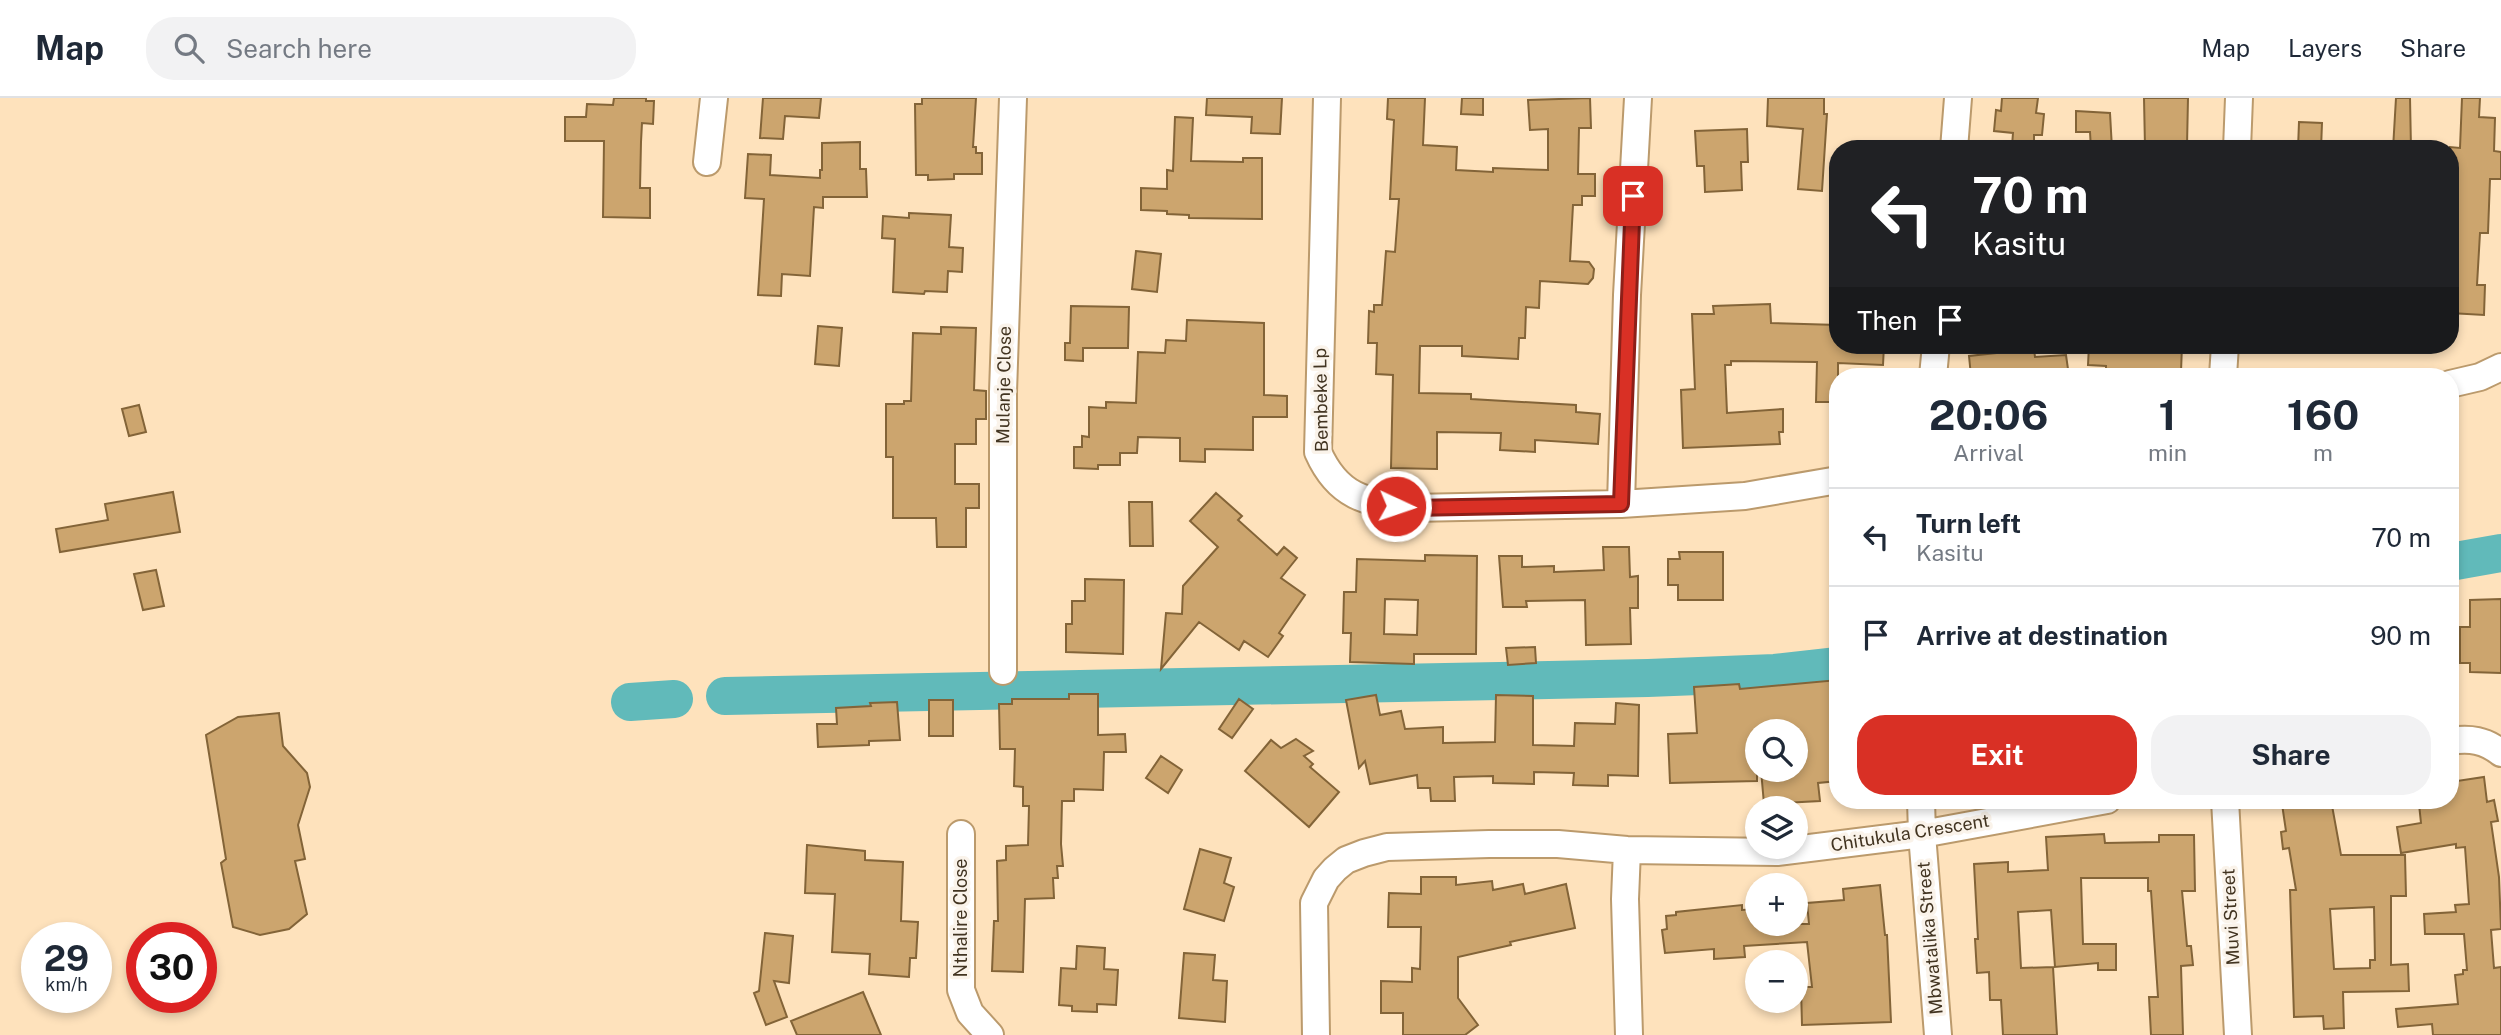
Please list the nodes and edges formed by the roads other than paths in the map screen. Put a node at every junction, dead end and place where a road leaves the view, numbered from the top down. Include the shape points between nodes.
1 (714, 98) edge
2 (1013, 98) edge
3 (1327, 98) edge
4 (1638, 98) edge
5 (1958, 98) edge
6 (2239, 98) edge
7 (1955, 140) edge
8 (2237, 140) edge
9 (707, 162) dead end
10 (2501, 367) edge
11 (2459, 382) edge
12 (1829, 482) edge
13 (1621, 504) junction
14 (1003, 671) dead end
15 (2459, 739) edge
16 (2501, 753) edge
17 (1921, 809) edge
18 (2058, 809) edge
19 (2225, 809) edge
20 (961, 834) dead end
21 (1922, 834) junction
22 (1627, 850) junction
23 (990, 1035) edge
24 (1316, 1035) edge
25 (1629, 1035) edge
26 (1938, 1035) edge
27 (2238, 1035) edge

1 - 9 street
2 - 14 street, Mulanje Close via 1003,392
3 - 13 street, Bembeke Lp via 1318,425 1318,452 1326,470 1356,497 1411,508
4 - 13 street
5 - 7 street
6 - 8 street
10 - 11 street
12 - 13 street, Bembeke Lp via 1745,496
15 - 16 street via 2483,742
17 - 21 street, Mbwatalika Street
18 - 21 street, Chitukula Crescent
19 - 27 street, Muvi Street
20 - 23 street, Nthalire Close via 961,990 970,1013
21 - 22 street, Chitukula Crescent via 1777,852
21 - 26 street, Mbwatalika Street
22 - 24 street, Chitukula Crescent via 1558,844 1387,847 1346,860 1326,879 1314,904
22 - 25 street

